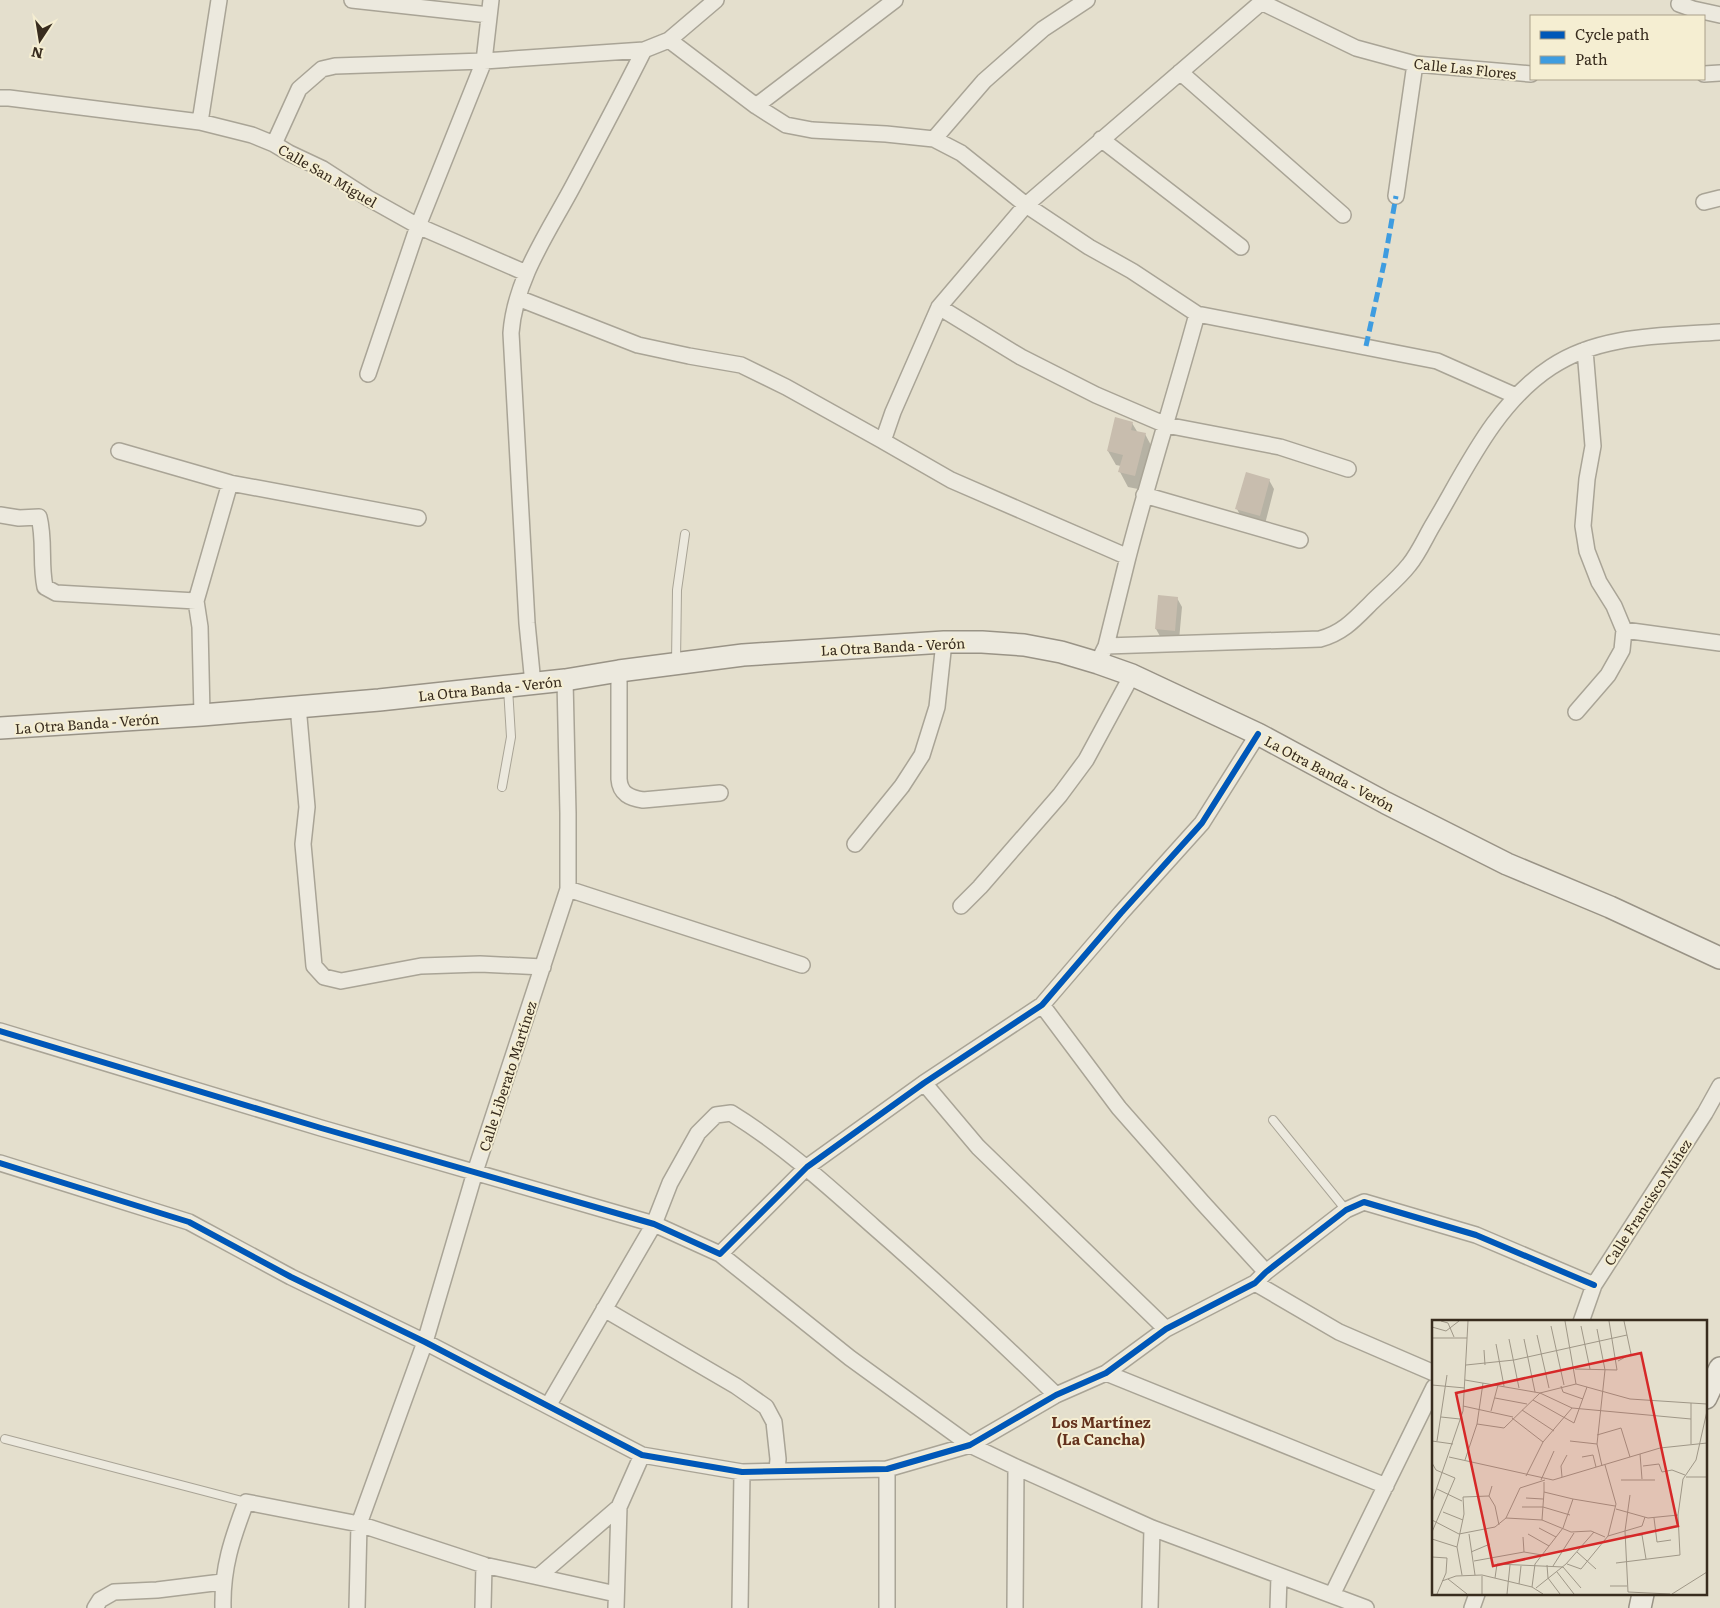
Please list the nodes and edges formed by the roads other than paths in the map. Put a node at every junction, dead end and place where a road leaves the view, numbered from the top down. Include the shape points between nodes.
1 (219, 0) edge
2 (352, 0) edge
3 (716, 0) edge
4 (895, 0) edge
5 (1087, 0) edge
6 (1262, 1) edge
7 (1675, 1) edge
8 (490, 7) edge
9 (1720, 16) edge
10 (669, 40) junction
11 (644, 50) junction
12 (484, 61) junction
13 (1415, 64) junction
14 (1180, 72) junction
15 (1720, 73) edge
16 (1530, 74) edge
17 (1705, 74) edge
18 (0, 98) edge
19 (756, 106) junction
20 (200, 122) junction
21 (934, 139) junction
22 (1101, 139) junction
23 (274, 144) junction
24 (1396, 196) dead end
25 (1720, 198) edge
26 (1704, 202) dead end
27 (1026, 205) junction
28 (1343, 215) dead end
29 (418, 226) junction
30 (1241, 247) dead end
31 (526, 274) junction
32 (518, 298) junction
33 (939, 307) junction
34 (1197, 314) junction
35 (1720, 332) edge
36 (1585, 350) junction
37 (368, 374) dead end
38 (1516, 396) junction
39 (1166, 425) junction
40 (883, 441) junction
41 (119, 451) dead end
42 (1348, 469) dead end
43 (230, 484) junction
44 (1144, 495) junction
45 (0, 515) edge
46 (418, 518) dead end
47 (685, 534) dead end
48 (1300, 540) dead end
49 (1128, 558) junction
50 (196, 601) junction
51 (1624, 630) junction
52 (944, 642) junction
53 (1720, 643) edge
54 (1102, 654) junction
55 (676, 664) junction
56 (619, 670) junction
57 (1132, 676) junction
58 (565, 680) junction
59 (533, 684) junction
60 (508, 686) junction
61 (298, 706) junction
62 (1576, 712) dead end
63 (202, 715) junction
64 (0, 728) edge
65 (1258, 734) junction
66 (502, 787) dead end
67 (720, 793) dead end
68 (855, 844) dead end
69 (568, 889) junction
70 (961, 906) dead end
71 (1720, 958) edge
72 (802, 965) dead end
73 (543, 967) junction
74 (1042, 1005) junction
75 (0, 1031) edge
76 (924, 1083) junction
77 (1720, 1086) edge
78 (1273, 1120) dead end
79 (0, 1163) edge
80 (807, 1168) junction
81 (474, 1172) junction
82 (1346, 1210) junction
83 (654, 1224) junction
84 (720, 1254) junction
85 (1266, 1272) junction
86 (1254, 1284) junction
87 (1594, 1285) junction
88 (604, 1309) junction
89 (1582, 1320) edge
90 (1166, 1329) junction
91 (425, 1342) junction
92 (1720, 1368) edge
93 (1432, 1372) edge
94 (1106, 1373) junction
95 (1432, 1391) edge
96 (1708, 1394) edge
97 (1056, 1395) junction
98 (548, 1406) junction
99 (5, 1439) dead end
100 (970, 1445) junction
101 (642, 1455) junction
102 (1016, 1468) junction
103 (887, 1470) junction
104 (777, 1471) junction
105 (742, 1472) junction
106 (1386, 1486) junction
107 (246, 1502) junction
108 (619, 1507) junction
109 (359, 1524) junction
110 (1152, 1528) junction
111 (484, 1564) junction
112 (539, 1576) junction
113 (1279, 1576) junction
114 (222, 1582) junction
115 (1332, 1595) junction
116 (1476, 1596) edge
117 (616, 1601) edge
118 (95, 1608) edge
119 (223, 1608) edge
120 (357, 1608) edge
121 (484, 1608) edge
122 (740, 1608) edge
123 (887, 1608) edge
124 (1015, 1608) edge
125 (1150, 1608) edge
126 (1278, 1608) edge
127 (1366, 1608) edge
128 (1472, 1608) edge

1 - 20 street
2 - 8 street
3 - 10 street
4 - 19 street
5 - 21 street via 1043,29 984,81
6 - 13 street, Calle Las Flores via 1356,48
6 - 14 street
7 - 9 street
8 - 12 street
10 - 11 street
10 - 19 street
11 - 12 street
11 - 31 street
12 - 23 street via 322,69 299,89
12 - 29 street
13 - 16 street, Calle Las Flores
13 - 24 street
14 - 22 street
14 - 28 street
15 - 17 street
18 - 20 street, Calle San Miguel
19 - 21 street via 786,125 812,130
20 - 23 street, Calle San Miguel
21 - 27 street via 961,153
22 - 27 street
22 - 30 street
23 - 29 street, Calle San Miguel via 323,168
25 - 26 street
27 - 33 street
27 - 34 street
29 - 31 street, Calle San Miguel
29 - 37 street
31 - 32 street
32 - 40 street via 638,345 741,365
32 - 59 street via 511,333
33 - 39 street via 1021,357 1096,395
33 - 40 street
34 - 38 street via 1437,360
34 - 39 street
35 - 36 street via 1632,338
36 - 38 street via 1551,366
36 - 51 street via 1593,446 1583,526 1599,582
38 - 54 street via 1483,439 1410,564 1348,626 1320,639
39 - 42 street via 1280,448
39 - 44 street
40 - 49 street via 951,480
41 - 43 street
43 - 46 street
43 - 50 street
44 - 48 street
44 - 49 street
45 - 50 street via 39,517 43,530 45,587 56,593
47 - 55 lane via 677,590
49 - 54 street
50 - 63 street via 200,626
51 - 53 street
51 - 62 street via 1622,650 1608,675
52 - 54 main road, La Otra Banda - Verón via 1024,645 1061,652
52 - 55 main road, La Otra Banda - Verón via 743,655
52 - 68 street via 937,707 922,755 902,786
54 - 57 main road, La Otra Banda - Verón
55 - 56 main road, La Otra Banda - Verón
56 - 58 main road, La Otra Banda - Verón
56 - 67 street via 619,779 624,793 633,799 643,800
57 - 65 main road, La Otra Banda - Verón
57 - 70 street via 1086,760
58 - 59 main road, La Otra Banda - Verón
58 - 69 street, Calle Liberato Martínez
59 - 60 main road, La Otra Banda - Verón
60 - 61 main road, La Otra Banda - Verón
60 - 66 lane via 511,737
61 - 63 main road, La Otra Banda - Verón
61 - 73 street via 307,808 303,844 314,966 324,977 341,981 421,966
63 - 64 main road, La Otra Banda - Verón
65 - 71 main road, La Otra Banda - Verón via 1507,864
65 - 74 street via 1202,823
69 - 72 street
69 - 73 street, Calle Liberato Martínez
73 - 81 street, Calle Liberato Martínez
74 - 76 street
74 - 85 street via 1119,1108
75 - 81 street
76 - 80 street
76 - 90 street via 978,1147
77 - 87 street, Calle Francisco Núñez
78 - 82 lane
79 - 91 street via 189,1222 291,1277
80 - 83 street via 759,1130 731,1113 716,1115 698,1133 686,1154
80 - 84 street
80 - 97 street via 978,1320
81 - 83 street
81 - 91 street, Calle Liberato Martínez
82 - 85 street
82 - 87 street via 1364,1202 1476,1235
83 - 84 street
83 - 88 street
84 - 100 street via 850,1358
85 - 86 street
86 - 90 street
86 - 93 street via 1339,1332
87 - 89 street, Calle Francisco Núñez
88 - 98 street
88 - 104 street via 766,1407 774,1422
90 - 94 street
91 - 98 street
91 - 109 street, Calle Liberato Martínez
92 - 96 main road
94 - 97 street
94 - 106 street
95 - 106 street
97 - 100 street
98 - 101 street
99 - 107 lane
100 - 102 street
100 - 103 street
101 - 105 street
101 - 108 street
102 - 110 street
102 - 124 street
103 - 104 street
103 - 123 street
104 - 105 street
105 - 122 street
106 - 115 street
107 - 109 street
107 - 114 street via 232,1537
108 - 112 street
108 - 117 street
109 - 111 street
109 - 120 street, Calle Liberato Martínez
110 - 113 street
110 - 125 street
111 - 112 street
111 - 121 street
112 - 117 street
113 - 115 street
113 - 126 street
114 - 118 street via 114,1592 100,1600
114 - 119 street
115 - 127 street
116 - 128 street

